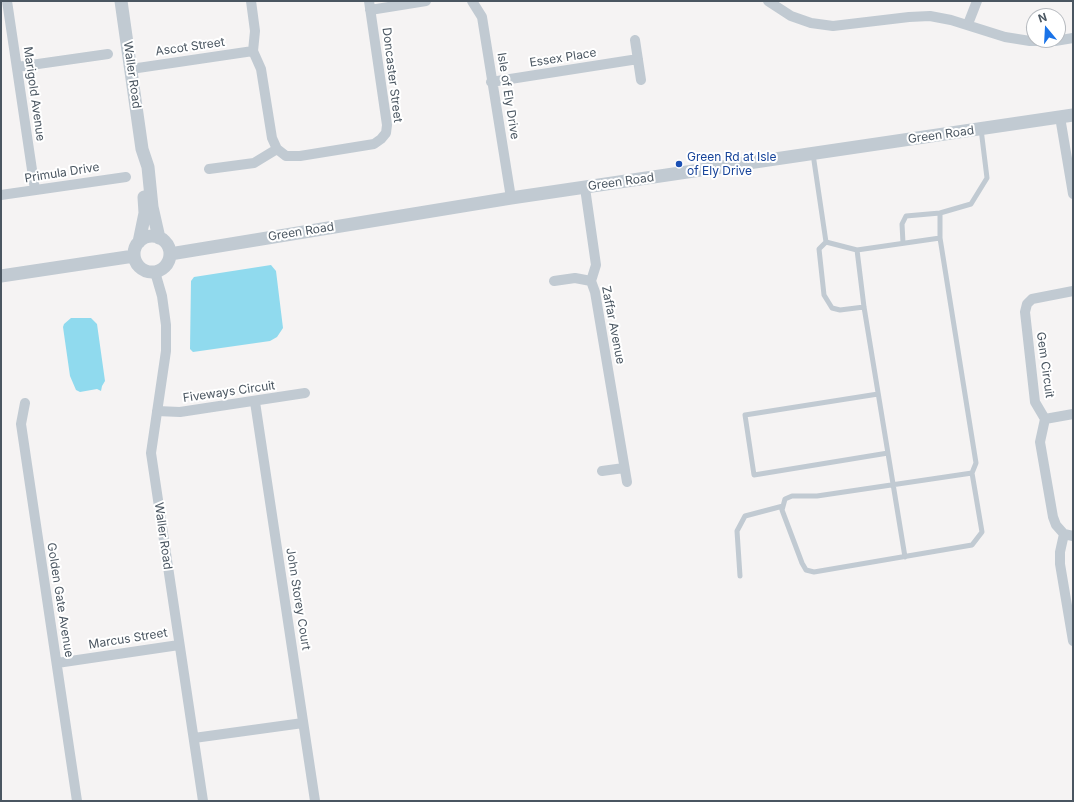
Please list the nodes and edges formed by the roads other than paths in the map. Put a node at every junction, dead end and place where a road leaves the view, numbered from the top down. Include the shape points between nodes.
1 (7, 1) edge
2 (121, 1) edge
3 (251, 1) edge
4 (426, 1) edge
5 (472, 1) edge
6 (768, 1) edge
7 (977, 1) edge
8 (370, 5) edge
9 (968, 24) junction
10 (1073, 38) edge
11 (635, 40) dead end
12 (254, 51) junction
13 (108, 54) dead end
14 (638, 59) junction
15 (17, 67) junction
16 (131, 69) junction
17 (641, 80) dead end
18 (492, 82) junction
19 (1067, 116) edge
20 (981, 129) junction
21 (142, 149) junction
22 (277, 149) junction
23 (813, 154) junction
24 (209, 169) dead end
25 (126, 177) dead end
26 (585, 188) junction
27 (36, 190) junction
28 (1073, 194) edge
29 (1, 196) edge
30 (511, 198) junction
31 (940, 213) junction
32 (159, 238) junction
33 (940, 239) junction
34 (139, 242) junction
35 (826, 242) junction
36 (903, 243) junction
37 (857, 250) junction
38 (170, 254) junction
39 (134, 256) junction
40 (155, 272) junction
41 (1, 276) edge
42 (554, 281) dead end
43 (591, 281) junction
44 (1073, 291) edge
45 (864, 307) junction
46 (305, 393) dead end
47 (878, 394) junction
48 (255, 402) junction
49 (25, 403) dead end
50 (156, 411) junction
51 (1073, 414) edge
52 (1045, 419) junction
53 (888, 453) junction
54 (624, 468) junction
55 (602, 471) dead end
56 (972, 473) junction
57 (627, 482) dead end
58 (893, 484) junction
59 (783, 506) junction
60 (1068, 535) edge
61 (905, 557) junction
62 (740, 576) dead end
63 (1073, 641) edge
64 (179, 644) junction
65 (57, 663) junction
66 (303, 723) junction
67 (194, 738) junction
68 (77, 801) edge
69 (203, 801) edge
70 (315, 801) edge

1 - 15 street, Marigold Avenue
2 - 16 street, Waller Road
3 - 12 street via 255,31
4 - 8 street
5 - 18 street, Isle of Ely Drive via 482,17
6 - 9 street via 791,16 811,23 833,26 916,16 930,16
7 - 9 street
8 - 22 street, Doncaster Street via 386,133 374,144 352,148 293,156 286,156
9 - 10 street via 1005,37 1030,41
11 - 14 street
12 - 16 street, Ascot Street
12 - 22 street via 261,69 272,138
13 - 15 street
14 - 17 street
14 - 18 street, Essex Place
15 - 27 street, Marigold Avenue
16 - 21 street, Waller Road
18 - 30 street, Isle of Ely Drive
19 - 20 street, Green Road
19 - 28 street
20 - 23 street, Green Road
20 - 31 lane via 987,178 971,204
21 - 32 street, Waller Road via 148,167 152,207
21 - 34 street, Waller Road via 145,213
22 - 24 street via 254,163
23 - 26 street, Green Road
23 - 35 lane
25 - 27 street, Primula Drive
26 - 30 street, Green Road
26 - 43 street, Zaffar Avenue via 596,265
27 - 29 street, Primula Drive
30 - 38 street, Green Road
31 - 33 lane
31 - 36 lane via 906,216 902,224
32 - 34 street via 148,237
32 - 38 street via 167,244
33 - 36 lane
33 - 56 lane via 976,463
34 - 39 street
35 - 37 lane
35 - 45 lane via 819,249 824,296 832,308 840,310
36 - 37 lane
37 - 45 lane
38 - 40 street via 167,263
39 - 40 street via 141,269
39 - 41 street
40 - 50 street, Waller Road via 166,325 166,351
42 - 43 street via 575,278
43 - 54 street, Zaffar Avenue via 595,292
44 - 52 street, Gem Circuit via 1032,299 1027,304 1025,312 1035,402
45 - 47 lane
46 - 48 street, Fiveways Circuit
47 - 53 lane
47 - 53 lane via 744,415 754,475
48 - 50 street, Fiveways Circuit via 180,412
48 - 66 street, John Storey Court
49 - 65 street, Golden Gate Avenue via 20,424
50 - 64 street, Waller Road via 151,453
51 - 52 street
52 - 60 street via 1040,442 1053,517 1056,525
53 - 58 lane
54 - 55 street
54 - 57 street, Zaffar Avenue
56 - 58 lane
56 - 61 lane via 982,532 978,539 972,545
58 - 59 lane via 816,496 792,496 785,499
58 - 61 lane
59 - 61 lane via 806,570 814,572
59 - 62 lane via 744,516 737,531
60 - 63 street via 1060,552 1060,564
64 - 65 street, Marcus Street
64 - 67 street, Waller Road
65 - 68 street, Golden Gate Avenue
66 - 67 street
66 - 70 street, John Storey Court
67 - 69 street, Waller Road

